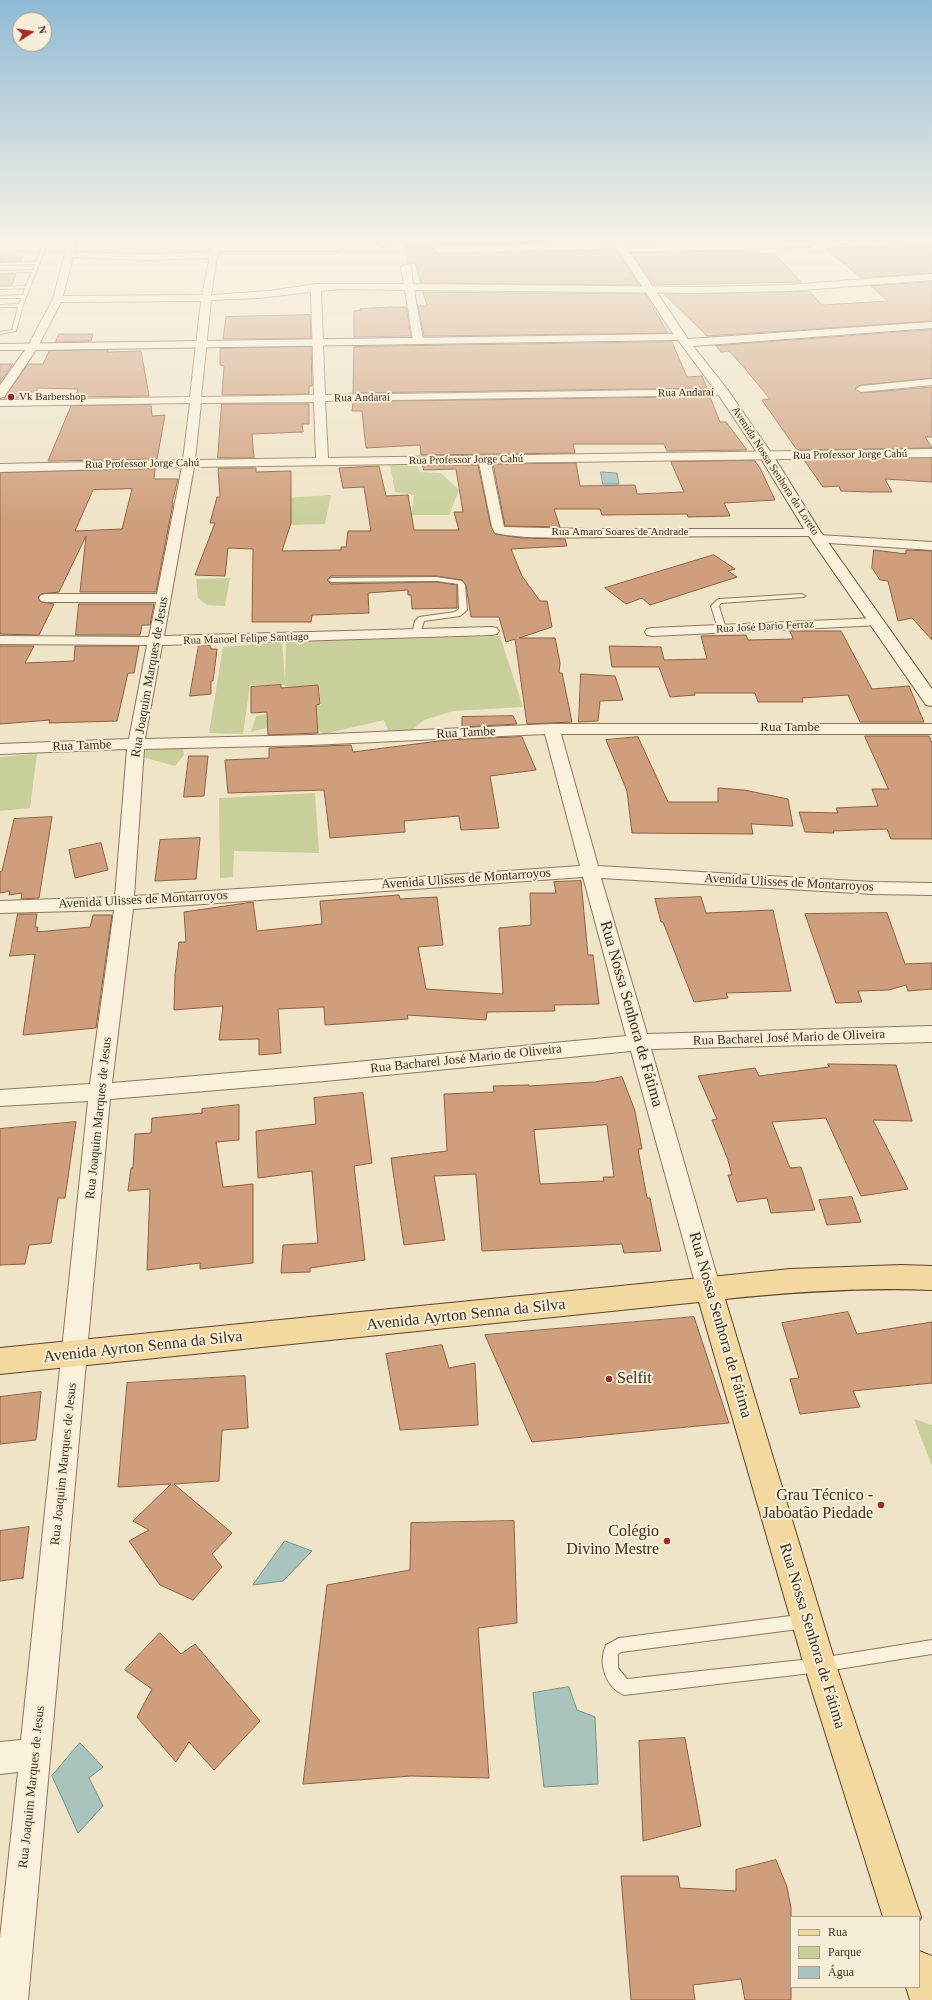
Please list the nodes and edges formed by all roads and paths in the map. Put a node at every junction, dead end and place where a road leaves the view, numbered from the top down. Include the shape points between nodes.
1 (39, 335) edge
2 (202, 335) edge
3 (317, 335) edge
4 (417, 335) edge
5 (680, 335) edge
6 (760, 335) edge
7 (418, 340) junction
8 (683, 340) junction
9 (317, 342) junction
10 (201, 343) junction
11 (33, 346) junction
12 (0, 347) edge
13 (932, 382) edge
14 (861, 389) dead end
15 (723, 392) junction
16 (0, 394) edge
17 (195, 399) junction
18 (319, 399) junction
19 (0, 403) edge
20 (932, 453) edge
21 (767, 457) junction
22 (484, 460) junction
23 (322, 461) junction
24 (189, 463) junction
25 (0, 468) edge
26 (816, 536) junction
27 (932, 546) edge
28 (331, 580) dead end
29 (802, 596) dead end
30 (46, 598) dead end
31 (164, 598) junction
32 (877, 622) junction
33 (722, 629) junction
34 (492, 631) dead end
35 (652, 632) dead end
36 (416, 634) junction
37 (0, 640) edge
38 (156, 641) junction
39 (932, 701) edge
40 (552, 729) junction
41 (932, 729) edge
42 (136, 744) junction
43 (0, 749) edge
44 (589, 871) junction
45 (932, 889) edge
46 (124, 903) junction
47 (0, 907) edge
48 (932, 1034) edge
49 (640, 1042) junction
50 (100, 1092) junction
51 (0, 1098) edge
52 (932, 1278) edge
53 (709, 1290) junction
54 (76, 1354) junction
55 (0, 1361) edge
56 (807, 1621) junction
57 (932, 1647) edge
58 (820, 1665) junction
59 (35, 1754) junction
60 (0, 1758) edge
61 (902, 1916) edge
62 (920, 1973) edge
63 (11, 2000) edge
64 (929, 2000) edge

1 - 11 street
2 - 10 street, Rua Joaquim Marques de Jesus
3 - 9 street
4 - 7 street
5 - 8 street, Avenida Nossa Senhora do Loreto
6 - 8 street
7 - 8 street
7 - 9 street
8 - 15 street, Avenida Nossa Senhora do Loreto
9 - 10 street
9 - 18 street
10 - 11 street
10 - 17 street, Rua Joaquim Marques de Jesus
11 - 12 street
11 - 16 street
13 - 14 street
15 - 18 street, Rua Andaraí
15 - 21 street, Avenida Nossa Senhora do Loreto
17 - 18 street, Rua Andaraí
17 - 19 street, Rua Andaraí
17 - 24 street, Rua Joaquim Marques de Jesus
18 - 23 street
20 - 21 street, Rua Professor Jorge Cahú
21 - 22 street, Rua Professor Jorge Cahú
21 - 26 street, Avenida Nossa Senhora do Loreto
22 - 23 street, Rua Professor Jorge Cahú
22 - 26 street, Rua Amaro Soares de Andrade via 500,530
23 - 24 street, Rua Professor Jorge Cahú
24 - 25 street, Rua Professor Jorge Cahú
24 - 31 street, Rua Joaquim Marques de Jesus
26 - 27 street, Rua Amaro Soares de Andrade
26 - 32 street, Avenida Nossa Senhora do Loreto
28 - 36 lane via 437,579 460,582 463,610 457,614 422,619 419,621
29 - 33 lane via 719,601 715,606
30 - 31 street
31 - 38 street, Rua Joaquim Marques de Jesus
32 - 33 street, Rua José Dario Ferraz
32 - 39 street, Avenida Nossa Senhora do Loreto
33 - 35 street, Rua José Dario Ferraz
34 - 36 street, Rua Manoel Felipe Santiago
36 - 38 street, Rua Manoel Felipe Santiago
37 - 38 street, Rua Manoel Felipe Santiago
38 - 42 street, Rua Joaquim Marques de Jesus
40 - 41 street, Rua Tambe
40 - 42 street, Rua Tambe via 311,740
40 - 44 street, Rua Nossa Senhora de Fátima
42 - 43 street, Rua Tambe
42 - 46 street, Rua Joaquim Marques de Jesus
44 - 45 street, Avenida Ulisses de Montarroyos via 873,888
44 - 46 street, Avenida Ulisses de Montarroyos
44 - 49 street, Rua Nossa Senhora de Fátima
46 - 47 street, Avenida Ulisses de Montarroyos
46 - 50 street, Rua Joaquim Marques de Jesus
48 - 49 street, Rua Bacharel José Mario de Oliveira
49 - 50 street, Rua Bacharel José Mario de Oliveira via 325,1074
49 - 53 street, Rua Nossa Senhora de Fátima
50 - 51 street, Rua Bacharel José Mario de Oliveira
50 - 54 street, Rua Joaquim Marques de Jesus
52 - 53 main road, Avenida Ayrton Senna da Silva via 790,1281
53 - 54 main road, Avenida Ayrton Senna da Silva
53 - 56 main road, Rua Nossa Senhora de Fátima
54 - 55 main road, Avenida Ayrton Senna da Silva
54 - 59 street, Rua Joaquim Marques de Jesus
56 - 58 main road, Rua Nossa Senhora de Fátima
56 - 58 lane via 619,1645 611,1650 608,1664 612,1674 624,1687
57 - 58 lane
58 - 61 main road, Rua Nossa Senhora de Fátima
59 - 60 street
59 - 63 street, Rua Joaquim Marques de Jesus
62 - 64 main road

